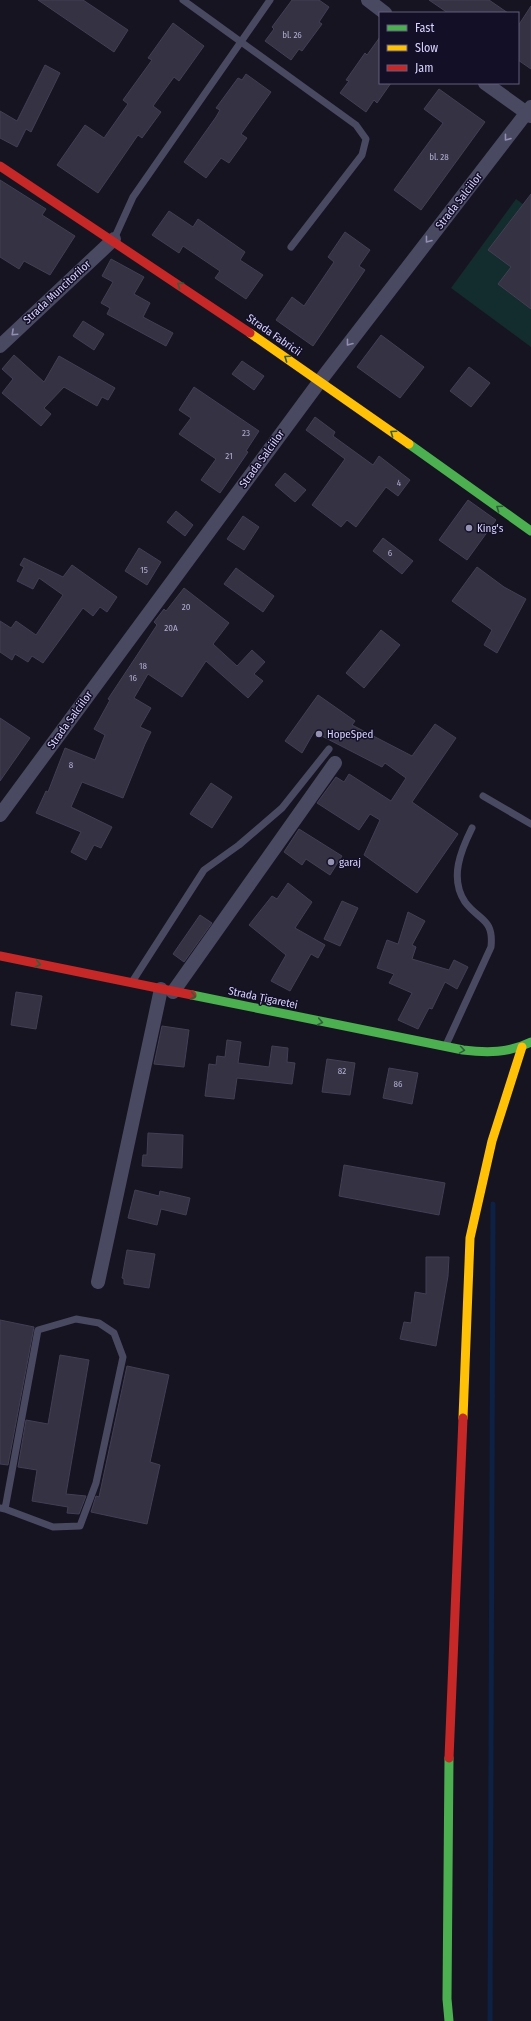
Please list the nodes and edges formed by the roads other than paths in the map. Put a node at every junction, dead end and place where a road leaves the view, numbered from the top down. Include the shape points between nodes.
1 (183, 0) edge
2 (270, 0) edge
3 (368, 0) edge
4 (384, 12) edge
5 (241, 40) junction
6 (487, 84) edge
7 (530, 112) edge
8 (0, 166) edge
9 (114, 239) junction
10 (291, 247) dead end
11 (0, 346) edge
12 (320, 381) junction
13 (531, 531) edge
14 (329, 749) dead end
15 (335, 763) dead end
16 (483, 796) dead end
17 (0, 815) edge
18 (531, 824) edge
19 (472, 828) dead end
20 (0, 956) edge
21 (131, 983) junction
22 (167, 991) junction
23 (531, 1042) edge
24 (445, 1047) junction
25 (522, 1047) junction
26 (531, 1053) edge
27 (98, 1282) dead end
28 (3, 1508) edge
29 (449, 2021) edge

1 - 5 lane
2 - 5 lane
3 - 4 street
5 - 9 lane via 133,197
5 - 10 lane via 356,125 366,139 362,155
6 - 7 street
7 -> 12 street, Strada Salciilor
8 - 9 main road, Strada Fabricii
9 -> 11 street, Strada Muncitorilor
12 -> 9 main road, Strada Fabricii
13 -> 12 main road, Strada Fabricii
12 - 17 street, Strada Salciilor
14 - 21 lane via 282,808 239,845 204,870
15 - 22 street
16 - 18 lane
19 - 24 lane via 462,849 457,871 459,888 465,901 488,924 492,934 491,947
20 -> 21 main road, Strada Țigaretei
21 - 22 main road, Strada Țigaretei
22 -> 24 main road, Strada Țigaretei
22 - 27 street
23 - 25 main road, Strada Țigaretei
24 -> 25 main road, Strada Țigaretei via 482,1052 502,1052
25 - 26 main road
25 - 29 main road via 487,1155 470,1238 449,1765
28 - 28 lane via 53,1527 80,1526 84,1519 96,1483 123,1357 114,1333 100,1323 76,1319 38,1330

